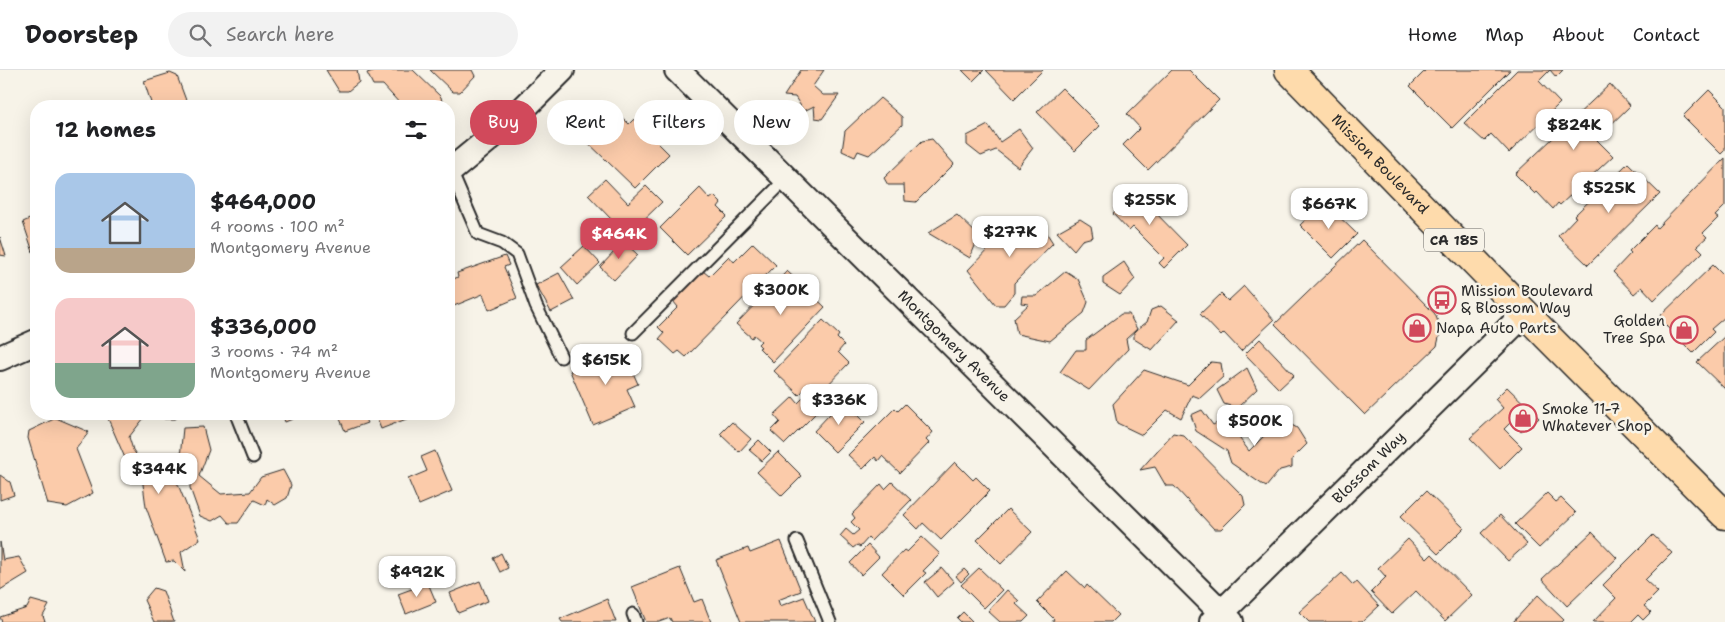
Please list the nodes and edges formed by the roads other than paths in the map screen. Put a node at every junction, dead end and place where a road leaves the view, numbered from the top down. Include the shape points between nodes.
1 (562, 70) edge
2 (677, 70) edge
3 (1289, 70) edge
4 (455, 167) edge
5 (786, 178) junction
6 (455, 182) edge
7 (1524, 313) junction
8 (632, 333) dead end
9 (30, 345) edge
10 (561, 357) dead end
11 (0, 358) edge
12 (238, 420) edge
13 (253, 457) dead end
14 (1725, 514) edge
15 (797, 541) dead end
16 (1221, 619) edge
17 (830, 622) edge

1 - 4 street via 512,120
2 - 5 street, Montgomery Avenue
3 - 7 main road, Mission Boulevard / CA 185
5 - 8 lane
5 - 16 street, Montgomery Avenue
6 - 10 lane via 478,234 502,243 517,254 536,306
7 - 14 main road, Mission Boulevard / CA 185
7 - 16 street, Blossom Way
9 - 11 street
12 - 13 lane
15 - 17 lane

